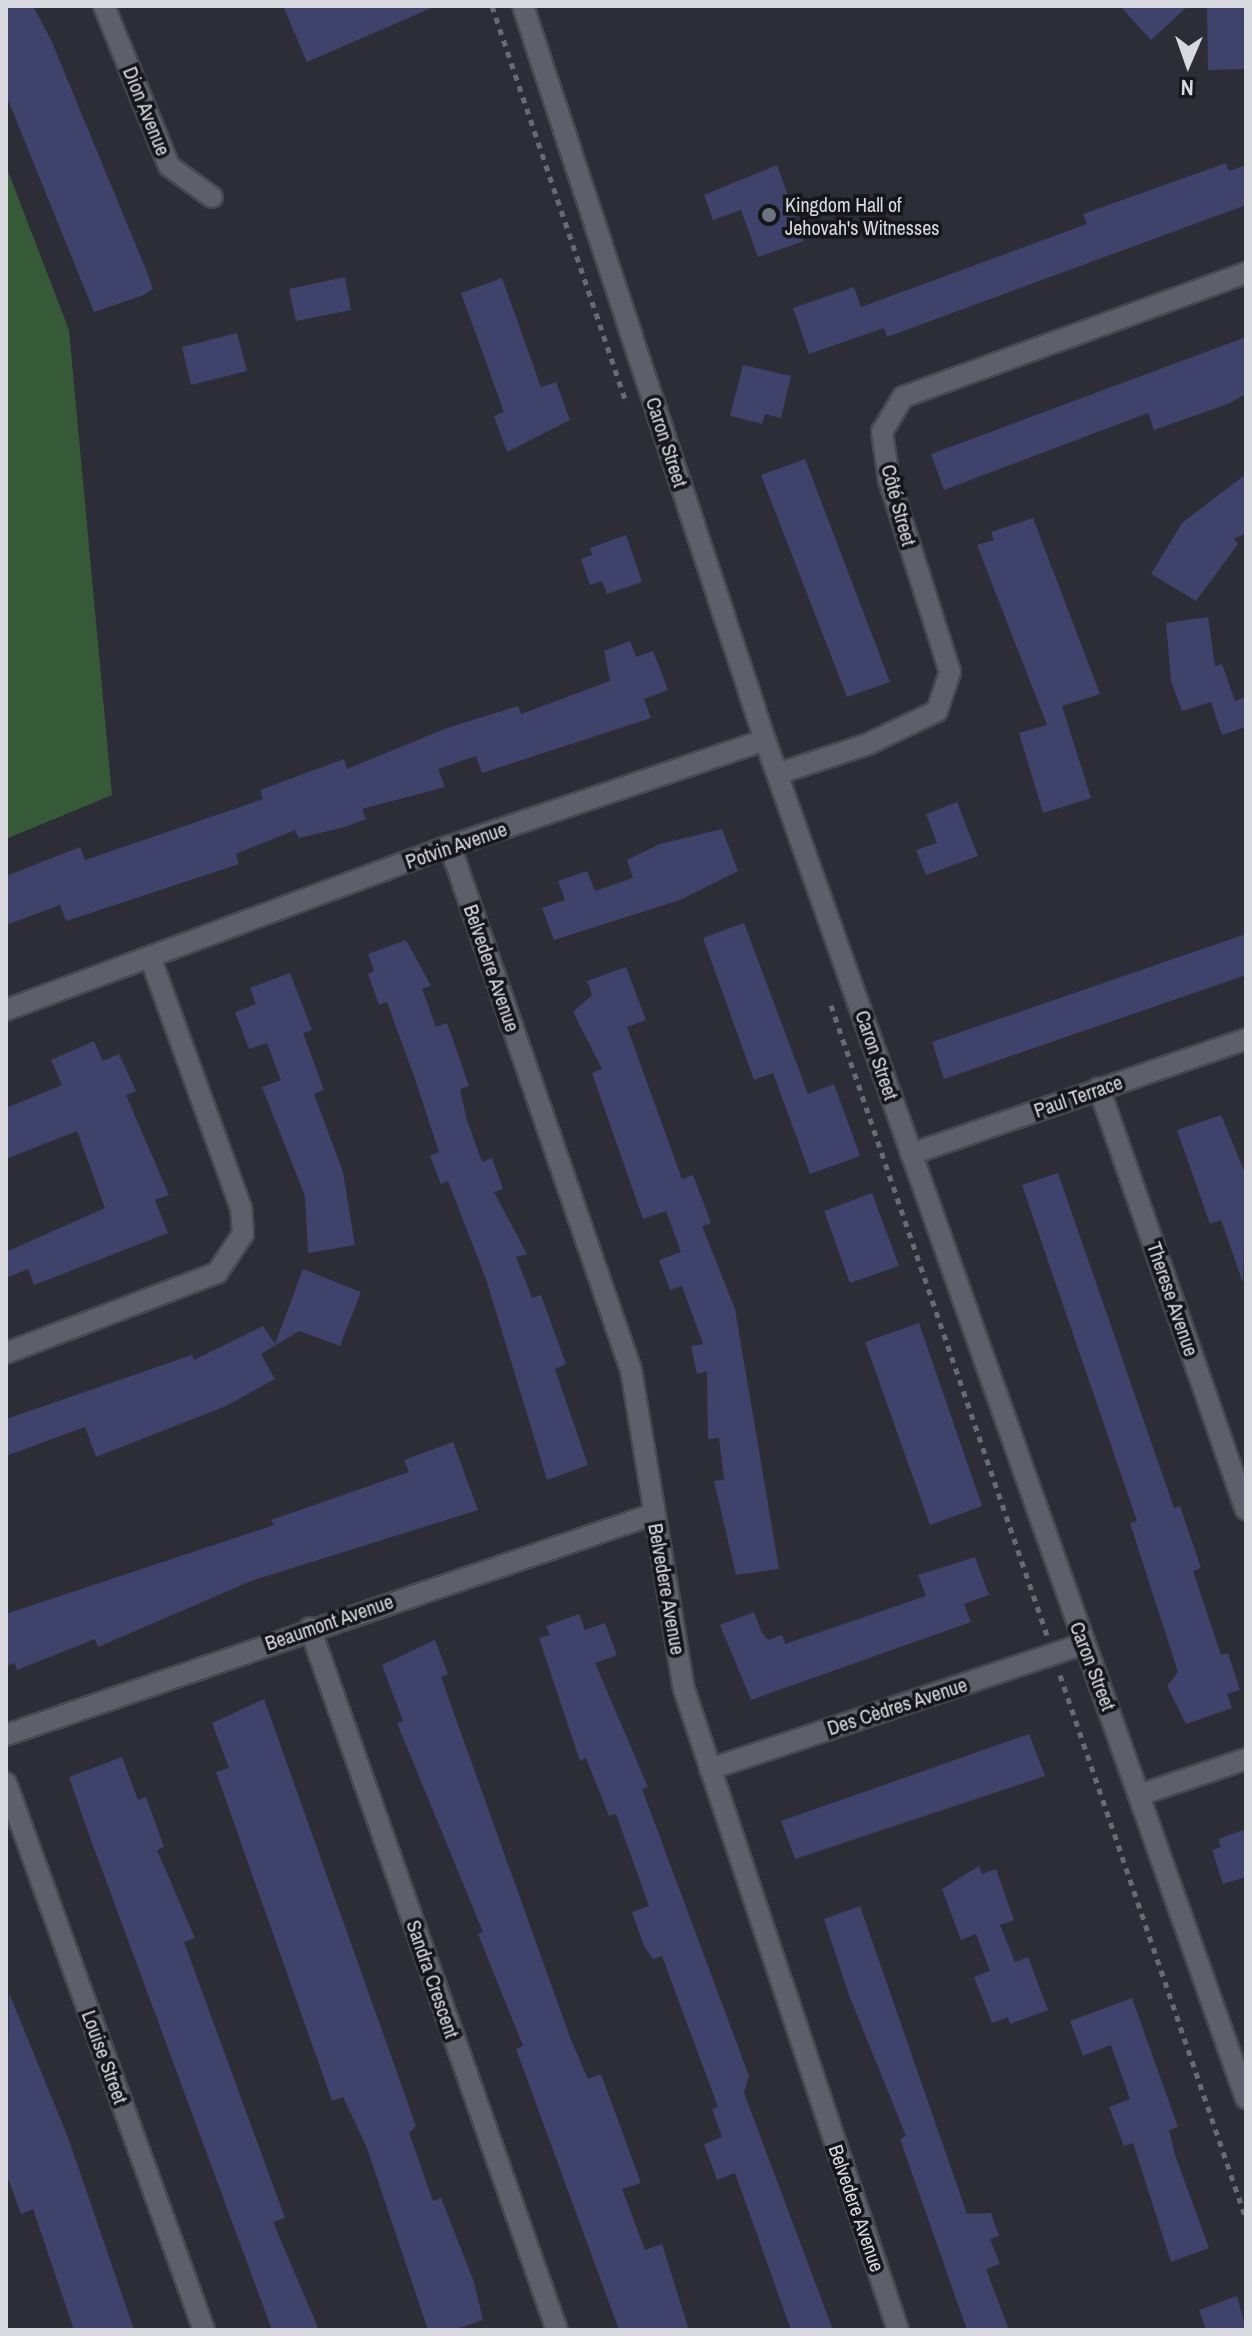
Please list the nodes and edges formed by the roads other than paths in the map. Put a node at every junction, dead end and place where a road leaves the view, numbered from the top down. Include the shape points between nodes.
1 (104, 6) edge
2 (523, 6) edge
3 (212, 197) dead end
4 (1246, 273) edge
5 (765, 740) junction
6 (780, 773) junction
7 (450, 846) junction
8 (151, 959) junction
9 (6, 1010) edge
10 (1246, 1039) edge
11 (1099, 1088) junction
12 (911, 1154) junction
13 (6, 1353) edge
14 (1246, 1509) edge
15 (654, 1514) junction
16 (310, 1628) junction
17 (1084, 1644) junction
18 (6, 1735) edge
19 (1246, 1759) edge
20 (710, 1769) junction
21 (6, 1783) edge
22 (1142, 1794) junction
23 (1246, 2098) edge
24 (204, 2330) edge
25 (557, 2330) edge
26 (898, 2330) edge

1 - 3 street, Dion Avenue via 169,166
2 - 5 street, Caron Street
4 - 6 street, Côté Street via 903,397 882,432 889,480 950,672 937,711 868,744
5 - 6 street, Caron Street
5 - 7 street, Potvin Avenue
6 - 12 street, Caron Street
7 - 8 street, Potvin Avenue
7 - 15 street, Belvedere Avenue via 631,1370
8 - 9 street, Potvin Avenue
8 - 13 street via 241,1208 243,1234 217,1273
10 - 11 street, Paul Terrace
11 - 12 street, Paul Terrace
11 - 14 street, Therese Avenue
12 - 17 street, Caron Street
15 - 16 street, Beaumont Avenue
15 - 20 street, Belvedere Avenue via 684,1689
16 - 18 street, Beaumont Avenue
16 - 25 street, Sandra Crescent
17 - 20 street, Des Cèdres Avenue
17 - 22 street, Caron Street
19 - 22 street
20 - 26 street, Belvedere Avenue
21 - 24 street, Louise Street
22 - 23 street, Caron Street

